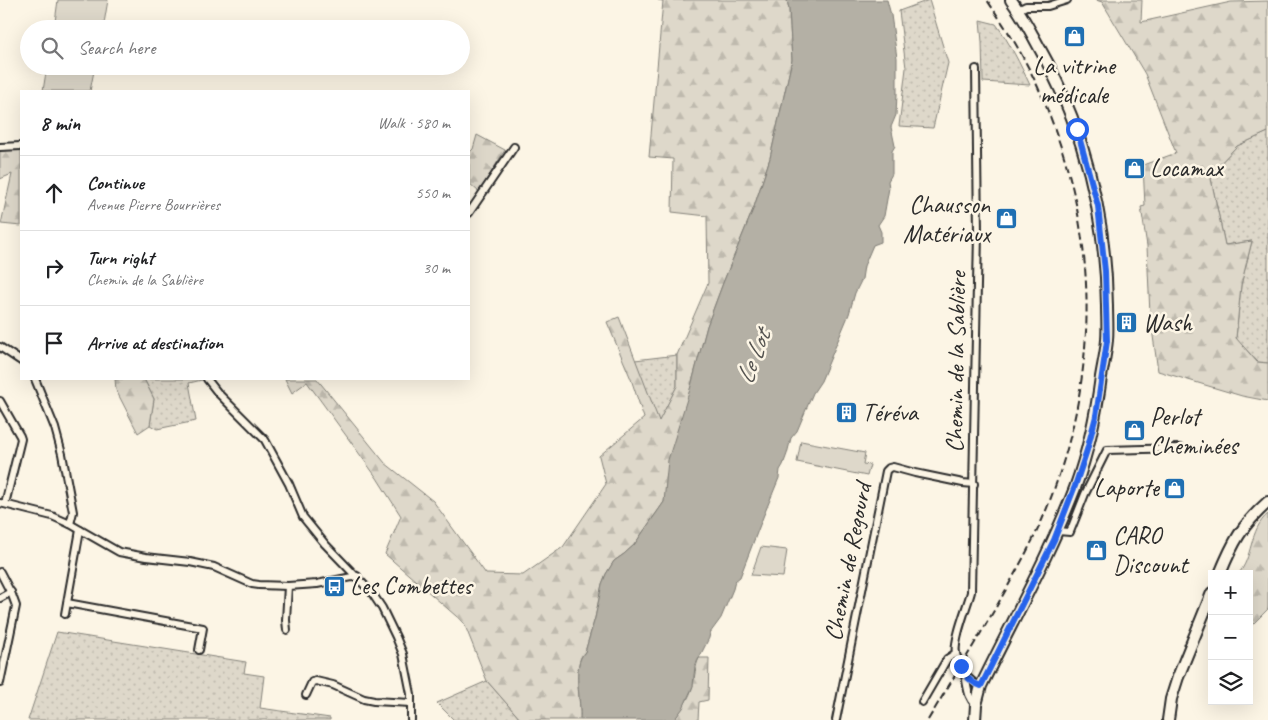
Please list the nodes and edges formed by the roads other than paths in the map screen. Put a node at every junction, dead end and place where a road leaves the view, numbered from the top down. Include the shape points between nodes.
1 (1011, 0) edge
2 (1067, 0) edge
3 (1018, 10) junction
4 (976, 69) dead end
5 (20, 146) edge
6 (514, 146) dead end
7 (0, 147) edge
8 (470, 212) edge
9 (0, 347) edge
10 (20, 360) edge
11 (35, 380) edge
12 (207, 380) edge
13 (0, 401) edge
14 (1180, 448) dead end
15 (974, 484) junction
16 (1268, 502) edge
17 (2, 504) edge
18 (70, 524) junction
19 (80, 530) junction
20 (1058, 531) junction
21 (1222, 570) edge
22 (0, 572) edge
23 (356, 576) junction
24 (288, 586) junction
25 (11, 592) junction
26 (0, 598) edge
27 (67, 603) junction
28 (1208, 603) edge
29 (66, 614) dead end
30 (287, 630) dead end
31 (199, 650) dead end
32 (956, 653) junction
33 (965, 675) junction
34 (0, 679) edge
35 (981, 686) junction
36 (306, 695) dead end
37 (922, 702) dead end
38 (411, 703) junction
39 (976, 705) junction
40 (410, 720) edge
41 (836, 720) edge
42 (974, 720) edge
43 (1168, 720) edge

1 - 3 main road
2 - 3 street
3 - 20 main road via 1047,60 1077,129 1098,206 1105,271 1107,341 1096,416
4 - 15 street, Chemin de la Sablière via 978,233
5 - 7 street
6 - 8 street
9 - 10 street
11 - 18 street via 62,454 73,512
12 - 23 street via 265,440 303,517
13 - 17 street via 21,438
14 - 20 street via 1106,450 1070,532
15 - 32 street, Chemin de la Sablière via 971,592 956,642
15 - 41 street, Chemin de Regourd via 893,467 886,470
16 - 21 main road via 1243,528
17 - 18 street via 52,516
18 - 19 street
19 - 24 street via 119,552 214,567 252,584
19 - 27 street
20 - 35 main road
22 - 25 street
23 - 24 street
23 - 38 street via 382,608 396,637 403,654
24 - 30 street
25 - 26 street
25 - 34 street via 16,606
27 - 29 street
27 - 31 street via 203,628
28 - 43 main road via 1178,677
32 - 33 street
32 - 37 street via 947,659
33 - 35 street
33 - 39 street via 969,696
35 - 39 main road
36 - 38 street via 312,682 316,681 364,699
38 - 40 street
39 - 42 main road

